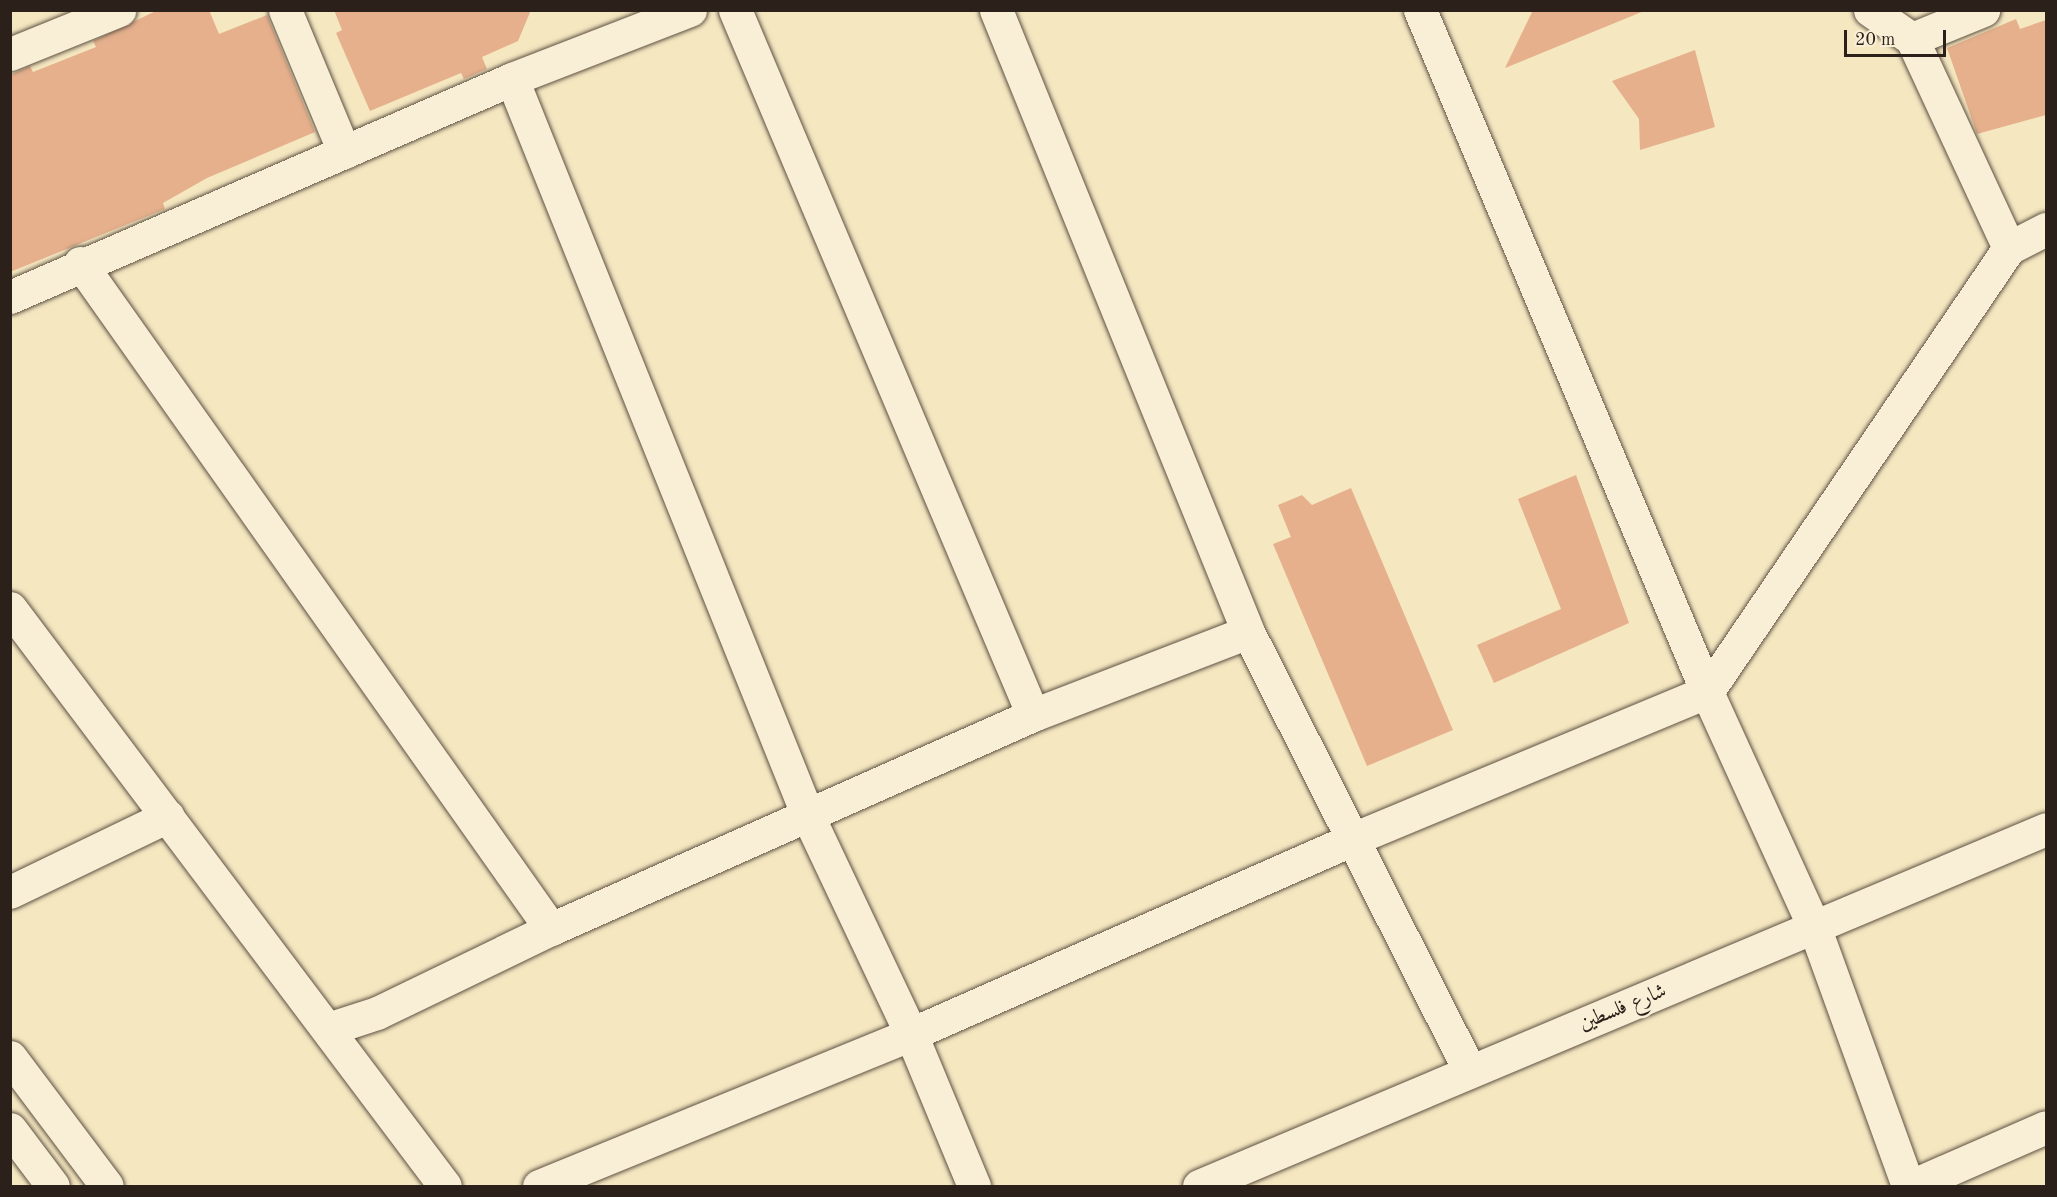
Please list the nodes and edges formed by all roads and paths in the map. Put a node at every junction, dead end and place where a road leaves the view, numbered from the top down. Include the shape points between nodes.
1 (119, 10) edge
2 (285, 10) edge
3 (690, 10) edge
4 (735, 10) edge
5 (996, 10) edge
6 (1420, 10) edge
7 (1870, 10) edge
8 (1983, 10) edge
9 (1911, 39) junction
10 (10, 54) edge
11 (512, 79) junction
12 (344, 152) junction
13 (2046, 229) edge
14 (2009, 248) junction
15 (80, 263) junction
16 (10, 297) edge
17 (10, 608) edge
18 (1248, 632) junction
19 (1707, 692) junction
20 (1033, 715) junction
21 (168, 816) junction
22 (808, 816) junction
23 (2046, 829) edge
24 (1353, 839) junction
25 (10, 892) edge
26 (551, 928) junction
27 (1815, 928) junction
28 (328, 1029) junction
29 (910, 1034) junction
30 (10, 1057) edge
31 (1470, 1071) junction
32 (2046, 1127) edge
33 (10, 1129) edge
34 (53, 1186) edge
35 (107, 1186) edge
36 (445, 1186) edge
37 (539, 1186) edge
38 (974, 1186) edge
39 (1199, 1186) edge
40 (1909, 1186) edge

1 - 10 street
2 - 12 street
3 - 11 street
4 - 20 street
5 - 18 street
6 - 19 street
7 - 9 street
8 - 9 street
9 - 14 street
11 - 12 street
11 - 22 street
12 - 15 street
13 - 14 street
14 - 19 street
15 - 16 street
15 - 26 street
17 - 21 street
18 - 20 street
18 - 24 street
19 - 24 street
19 - 27 street
20 - 22 street
21 - 25 street
21 - 28 street
22 - 26 street
22 - 29 street
23 - 27 street, شارع فلسطين
24 - 29 street
24 - 31 street
26 - 28 street via 377,1013
27 - 31 street, شارع فلسطين
27 - 40 street
28 - 36 street
29 - 37 street
29 - 38 street
30 - 35 street
31 - 39 street, شارع فلسطين
32 - 40 street
33 - 34 street

